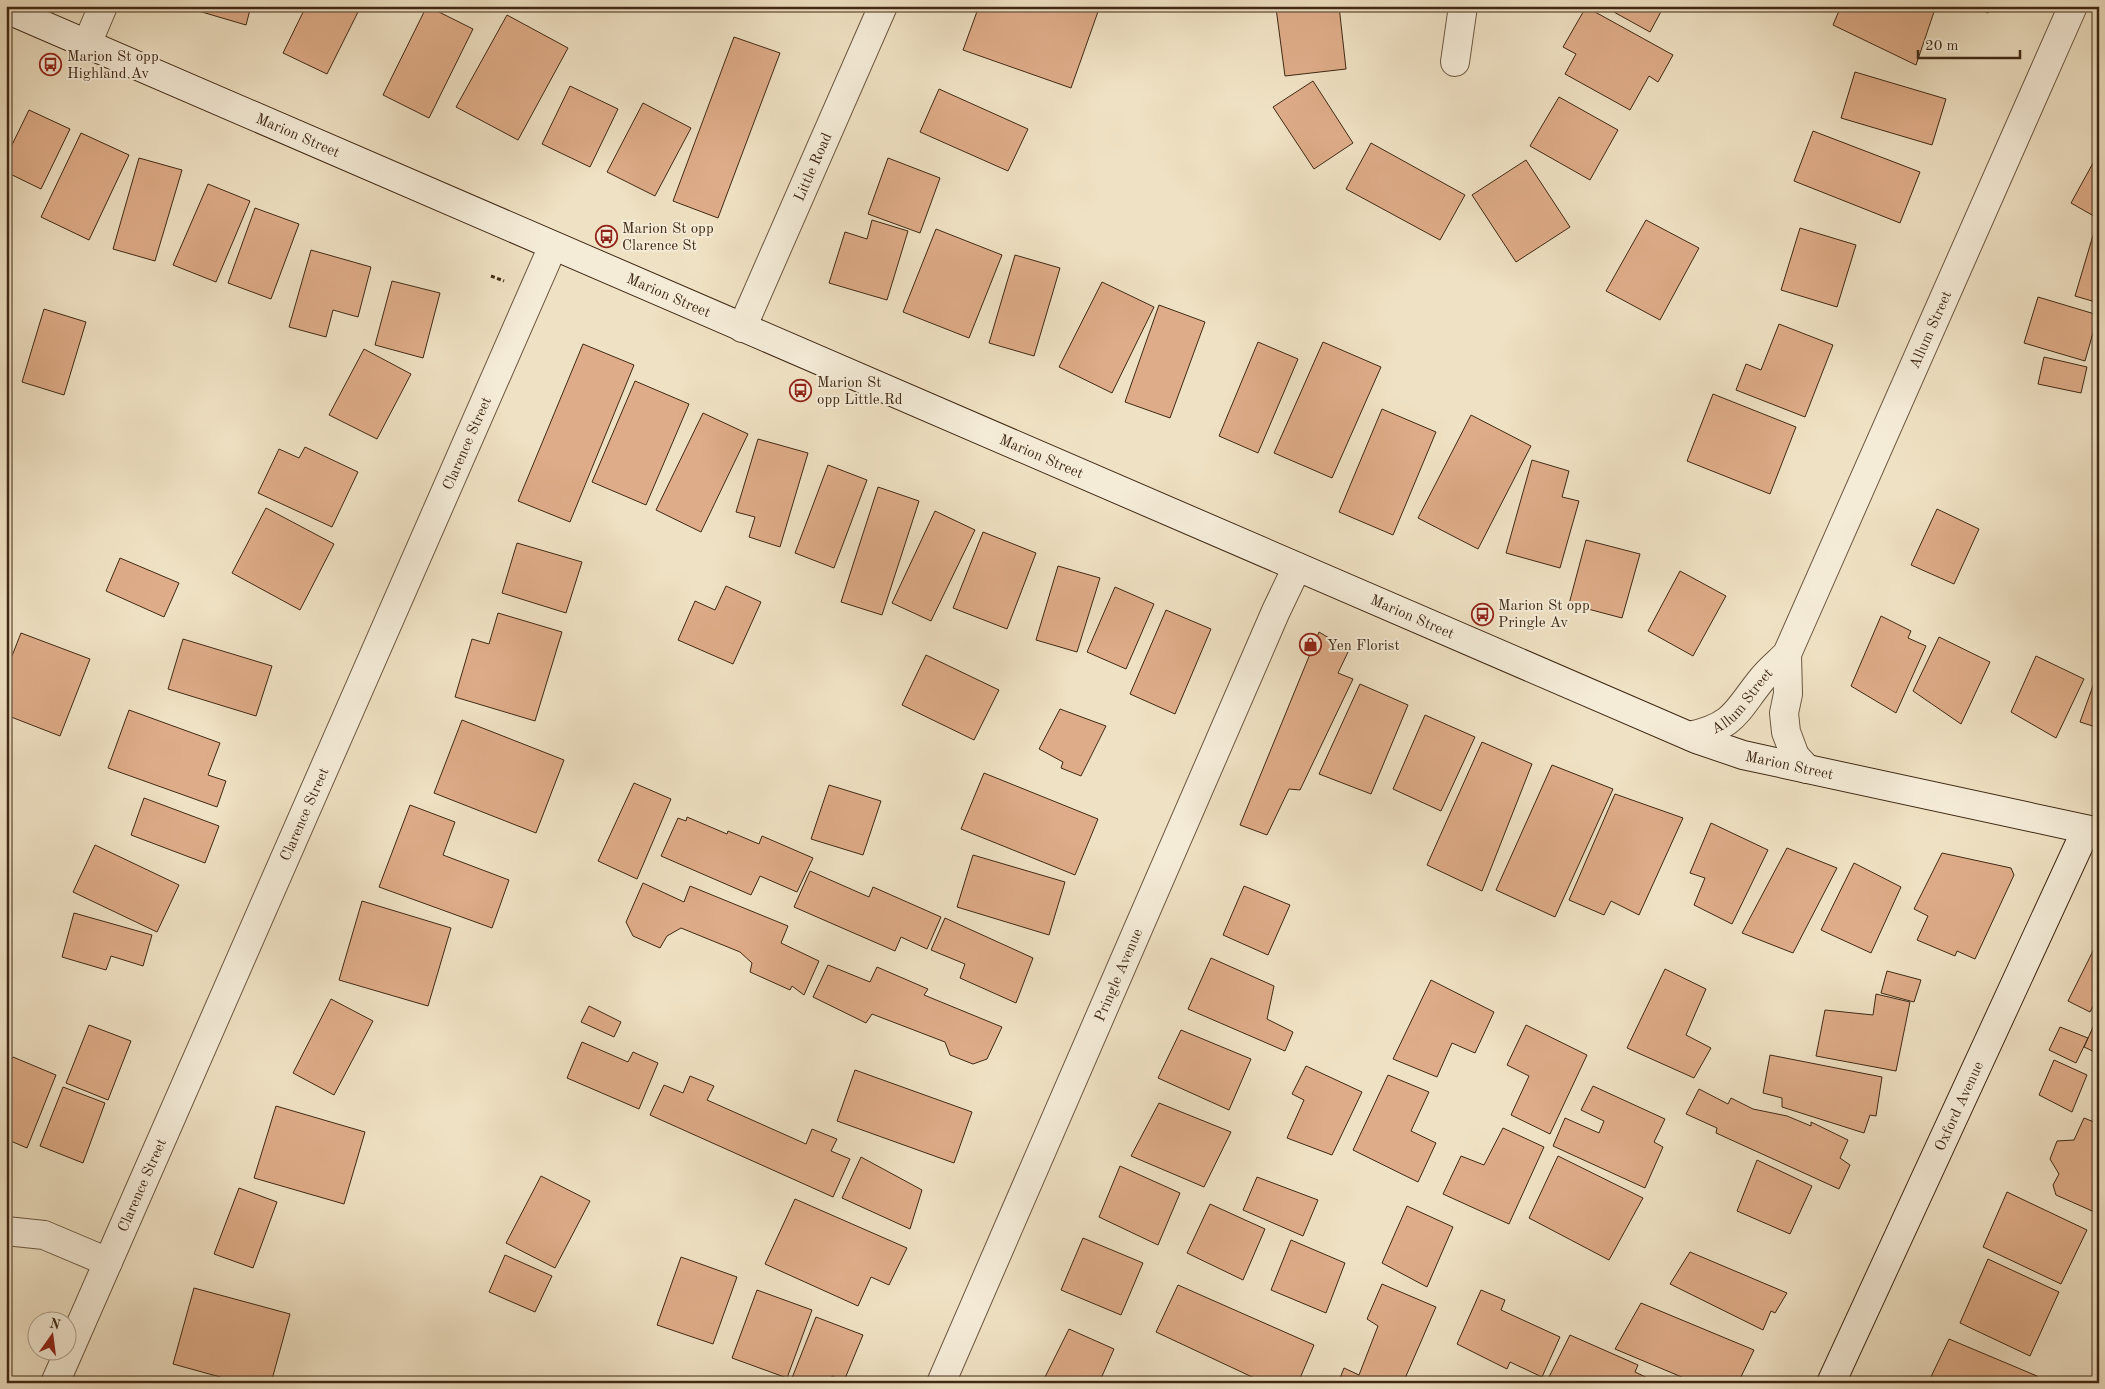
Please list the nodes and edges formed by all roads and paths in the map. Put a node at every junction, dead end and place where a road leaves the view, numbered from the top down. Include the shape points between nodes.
1 (103, 6) edge
2 (883, 6) edge
3 (1463, 6) edge
4 (2073, 6) edge
5 (6, 9) edge
6 (87, 44) junction
7 (1455, 62) dead end
8 (554, 246) junction
9 (491, 276) dead end
10 (507, 282) dead end
11 (742, 328) junction
12 (1297, 566) junction
13 (1788, 654) junction
14 (1690, 736) junction
15 (1807, 770) junction
16 (2092, 831) edge
17 (6, 1231) edge
18 (108, 1262) junction
19 (55, 1383) edge
20 (941, 1383) edge
21 (1831, 1383) edge

1 - 6 street
2 - 11 street, Little Road
3 - 7 street
4 - 13 street, Allum Street
5 - 6 street, Marion Street
6 - 8 street, Marion Street
8 - 11 street, Marion Street
8 - 18 street, Clarence Street
9 - 10 path
11 - 12 street, Marion Street
12 - 14 street, Marion Street
12 - 20 street, Pringle Avenue
13 - 14 street, Allum Street via 1762,678 1733,718 1711,732
13 - 15 street, Allum Street via 1786,732 1795,756
14 - 15 street, Marion Street via 1743,755
15 - 16 street, Marion Street
16 - 21 street, Oxford Avenue
17 - 18 street via 44,1235
18 - 19 street, Clarence Street

